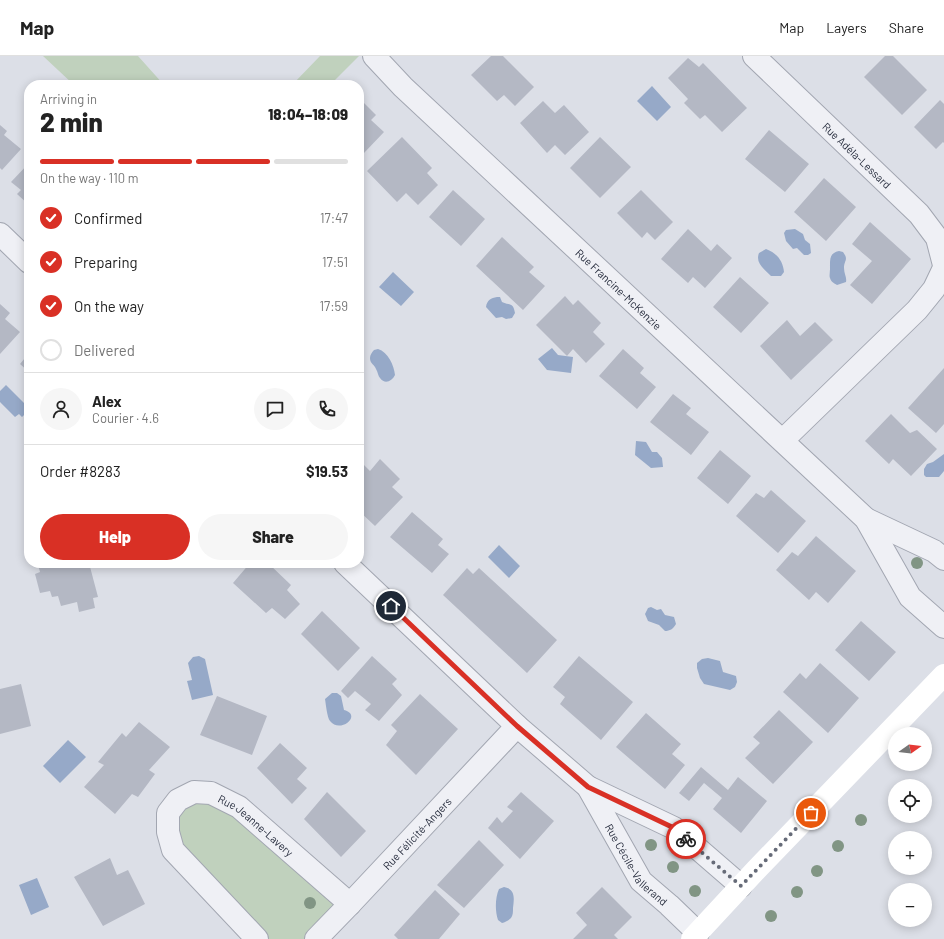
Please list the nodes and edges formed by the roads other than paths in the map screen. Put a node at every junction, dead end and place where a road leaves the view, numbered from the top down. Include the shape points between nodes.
1 (374, 56) edge
2 (754, 56) edge
3 (0, 234) edge
4 (24, 257) edge
5 (944, 265) edge
6 (944, 268) edge
7 (783, 440) junction
8 (866, 518) junction
9 (944, 559) edge
10 (350, 568) edge
11 (944, 627) edge
12 (944, 675) edge
13 (517, 726) junction
14 (588, 787) junction
15 (741, 886) junction
16 (350, 904) junction
17 (695, 936) edge
18 (257, 939) edge
19 (316, 939) edge

1 - 7 street, Rue Francine-McKenzie via 404,87
2 - 5 street, Rue Adéla-Lessard via 919,214 937,238
3 - 4 street
6 - 7 street via 934,289 917,310
7 - 8 street, Rue Francine-McKenzie
8 - 9 street, Rue Francine-McKenzie via 934,551
8 - 11 street, Rue Francine-McKenzie via 910,597
10 - 13 street, Rue Cécile-Vallerand
12 - 15 street
13 - 14 street, Rue Cécile-Vallerand
13 - 16 street, Rue Félicité-Angers
14 - 15 street, Rue Cécile-Vallerand via 674,828
14 - 17 street, Rue Cécile-Vallerand via 641,881 669,904
15 - 17 street
16 - 18 street, Rue Jeanne-Lavery via 239,807 211,793 194,792 178,800 168,813 168,832 173,850
16 - 19 street, Rue Félicité-Angers

